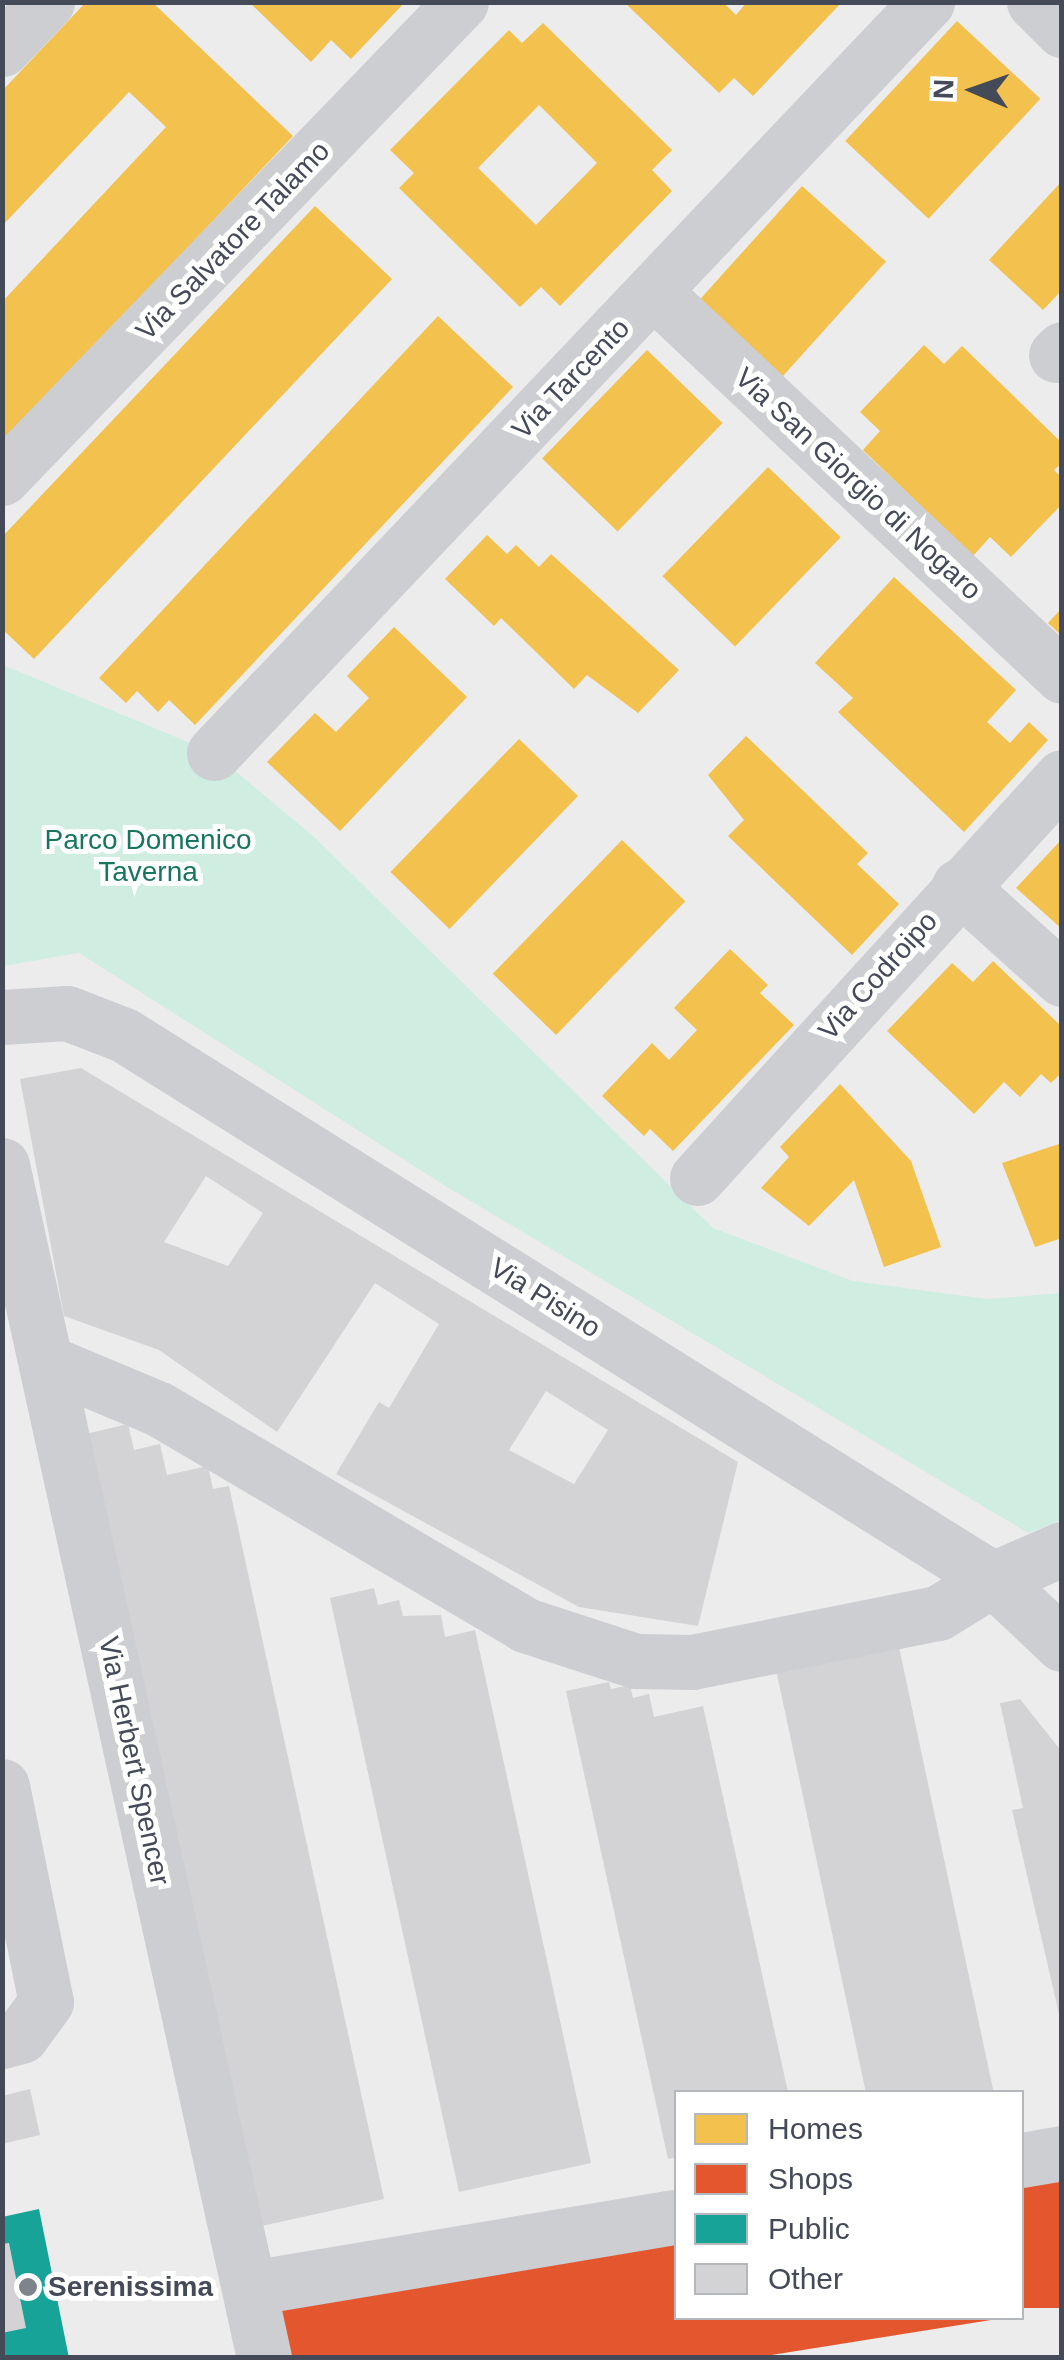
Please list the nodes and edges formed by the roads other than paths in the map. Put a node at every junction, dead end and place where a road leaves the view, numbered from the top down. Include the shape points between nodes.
1 (47, 2) edge
2 (462, 2) edge
3 (926, 2) edge
4 (1034, 2) edge
5 (1062, 30) edge
6 (2, 49) edge
7 (654, 292) junction
8 (2, 478) edge
9 (1062, 676) edge
10 (214, 753) dead end
11 (1062, 777) edge
12 (959, 886) junction
13 (1062, 979) edge
14 (2, 1016) edge
15 (2, 1165) edge
16 (697, 1178) dead end
17 (47, 1362) junction
18 (1062, 1549) edge
19 (994, 1578) junction
20 (1062, 1644) edge
21 (2, 1786) edge
22 (2, 2041) edge
23 (1062, 2153) edge
24 (1024, 2160) edge
25 (674, 2217) edge
26 (250, 2288) junction
27 (264, 2358) edge

1 - 6 street
2 - 8 street, Via Salvatore Talamo
3 - 7 street, Via Tarcento
4 - 5 street
7 - 9 street, Via San Giorgio di Nogaro
7 - 10 street, Via Tarcento
11 - 12 street, Via Codroipo
12 - 13 street
12 - 16 street, Via Codroipo
14 - 19 street, Via Pisino via 66,1013 124,1035
15 - 17 street, Via Herbert Spencer
17 - 19 street via 159,1409 525,1625 622,1658 692,1662 904,1621 949,1610
17 - 26 street, Via Herbert Spencer
18 - 19 street
19 - 20 street, Via Pisino
21 - 22 street via 46,2002 21,2036
23 - 24 street
25 - 26 street
26 - 27 street, Via Herbert Spencer

